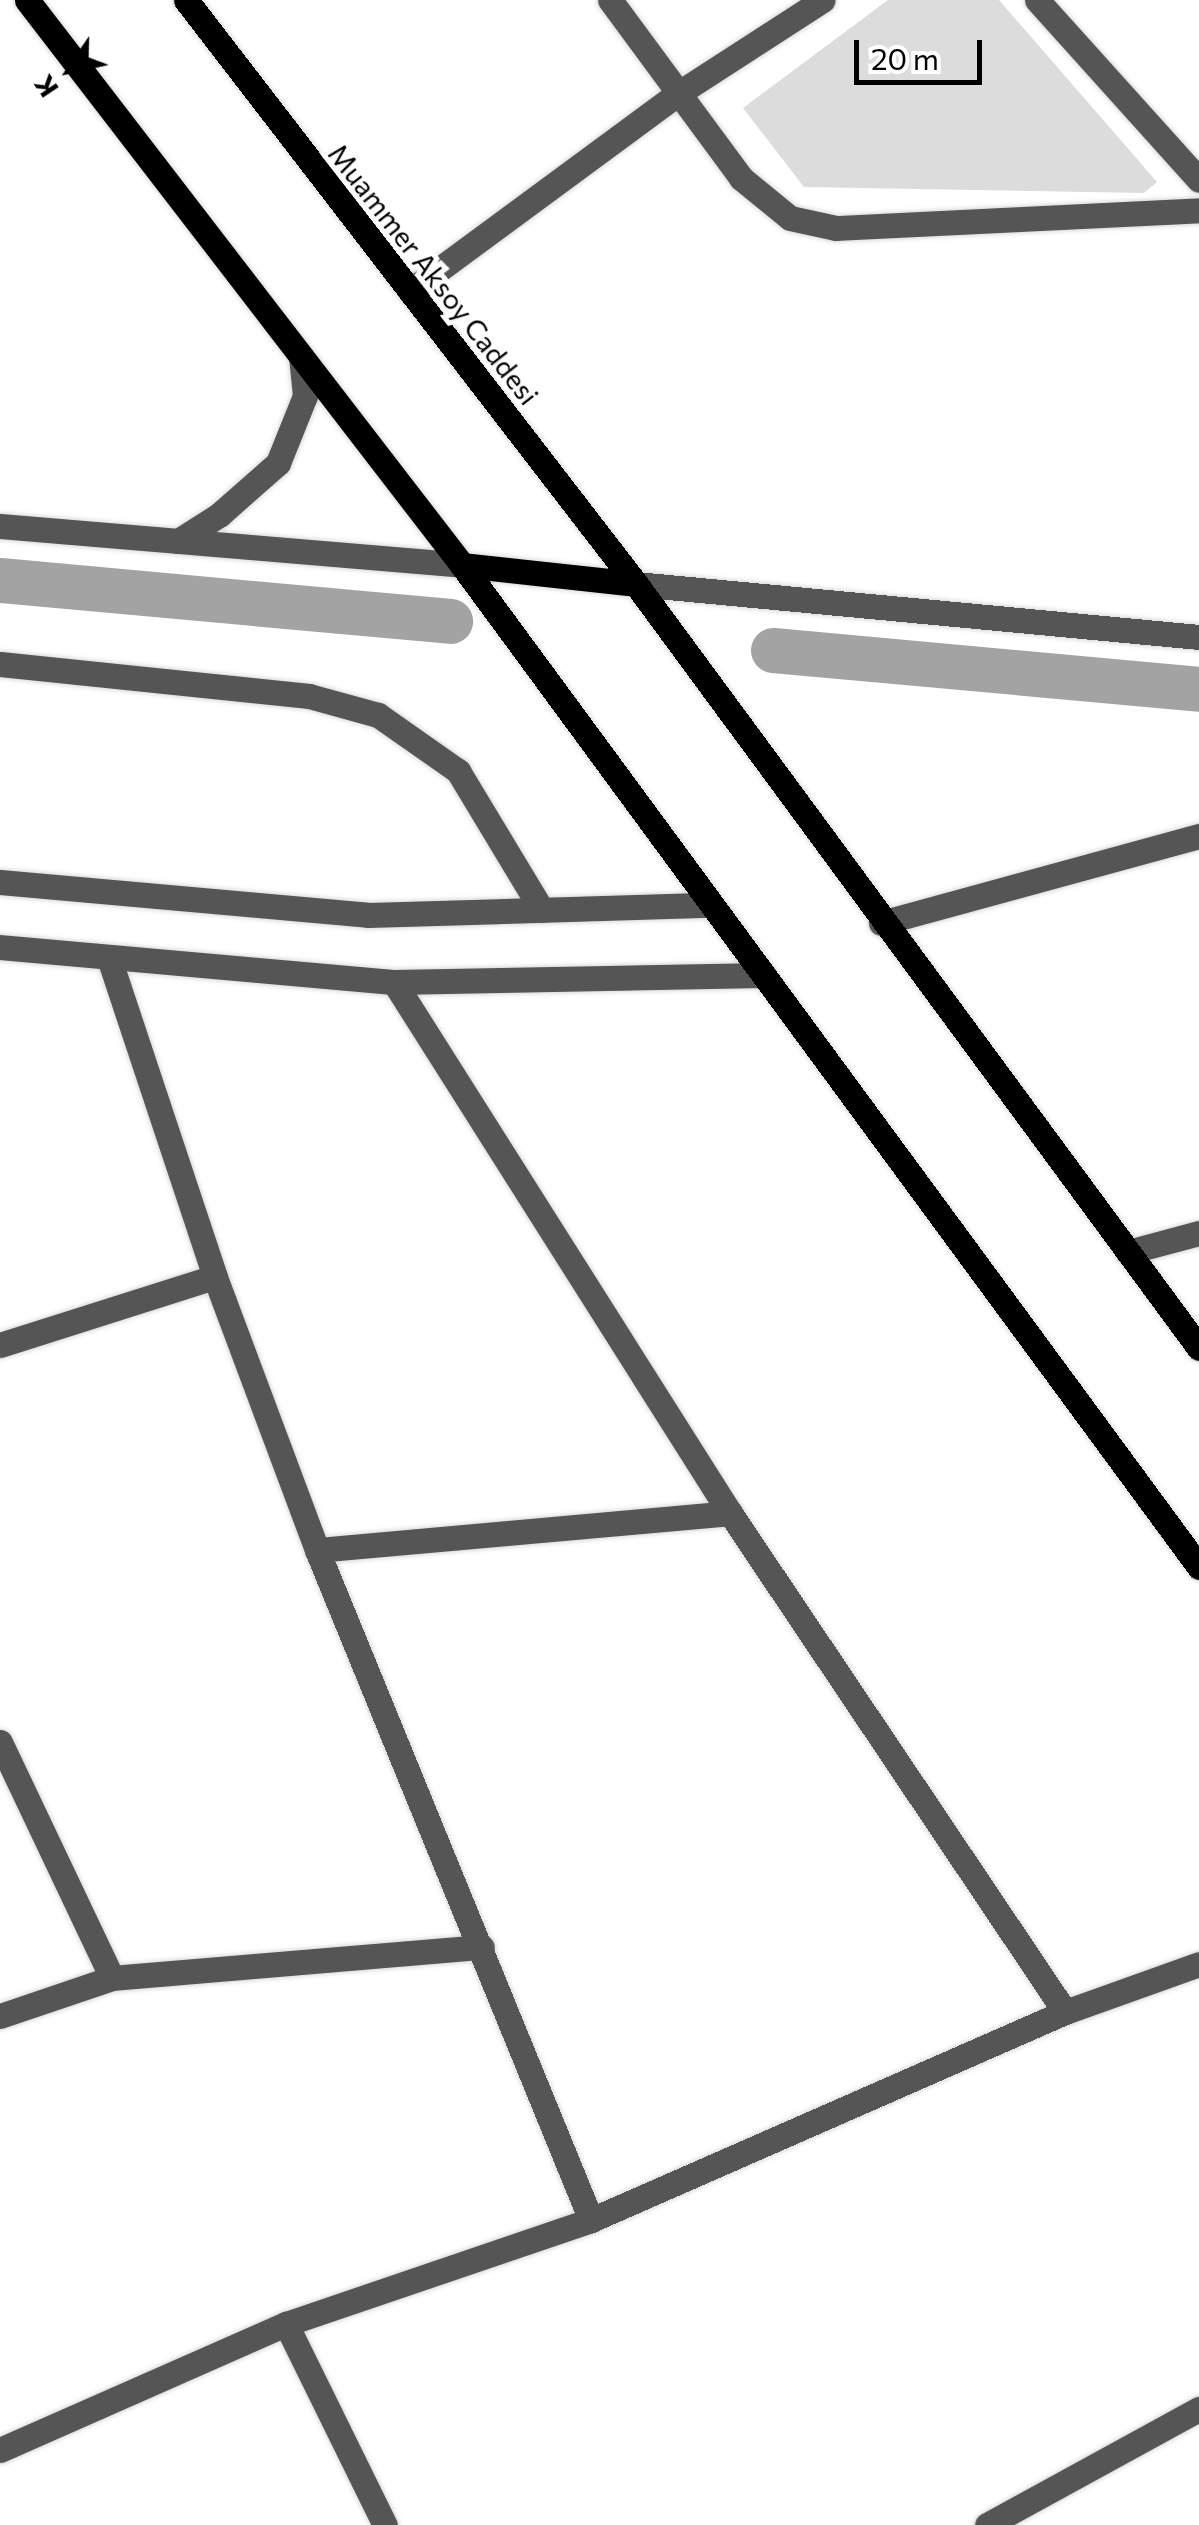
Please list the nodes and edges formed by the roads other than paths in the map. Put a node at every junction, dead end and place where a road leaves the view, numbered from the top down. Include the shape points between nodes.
1 (27, 0) edge
2 (186, 0) edge
3 (610, 0) edge
4 (823, 0) edge
5 (1037, 0) edge
6 (679, 93) junction
7 (1199, 180) edge
8 (1199, 210) edge
9 (410, 291) junction
10 (301, 356) junction
11 (0, 526) edge
12 (178, 541) junction
13 (462, 565) junction
14 (636, 584) junction
15 (1199, 637) edge
16 (0, 664) edge
17 (1199, 836) edge
18 (0, 882) edge
19 (710, 905) junction
20 (542, 910) junction
21 (881, 922) junction
22 (0, 947) edge
23 (109, 958) junction
24 (764, 975) junction
25 (394, 982) junction
26 (1199, 1234) edge
27 (1128, 1252) junction
28 (215, 1277) junction
29 (0, 1344) edge
30 (1199, 1348) edge
31 (730, 1513) junction
32 (317, 1550) junction
33 (1199, 1567) edge
34 (0, 1742) edge
35 (482, 1947) junction
36 (1199, 1964) edge
37 (112, 1978) junction
38 (1065, 2012) junction
39 (0, 2016) edge
40 (591, 2220) junction
41 (286, 2324) junction
42 (1199, 2409) edge
43 (0, 2450) edge
44 (385, 2525) edge
45 (987, 2525) edge

1 - 10 main road
2 - 9 main road, Muammer Aksoy Caddesi
3 - 6 street
4 - 6 street
5 - 7 street
6 - 8 street via 741,178 790,218 836,228
6 - 9 street
9 - 14 main road, Muammer Aksoy Caddesi
10 - 12 street via 305,396 278,463 220,515
10 - 13 main road
11 - 12 street
12 - 13 street
13 - 14 main road
13 - 19 main road
14 - 15 street
14 - 21 main road, Muammer Aksoy Caddesi
16 - 20 street via 309,696 378,715 458,772
17 - 21 street
18 - 20 street via 368,915
19 - 20 street
19 - 24 main road
21 - 27 main road, Muammer Aksoy Caddesi
22 - 23 street
23 - 25 street
23 - 28 street
24 - 25 street
24 - 33 main road
25 - 31 street
26 - 27 street
27 - 30 main road, Muammer Aksoy Caddesi
28 - 29 street
28 - 32 street
31 - 32 street
31 - 38 street
32 - 35 street
34 - 37 street
35 - 37 street
35 - 40 street
36 - 38 street
37 - 39 street
38 - 40 street
40 - 41 street
41 - 43 street
41 - 44 street
42 - 45 street

